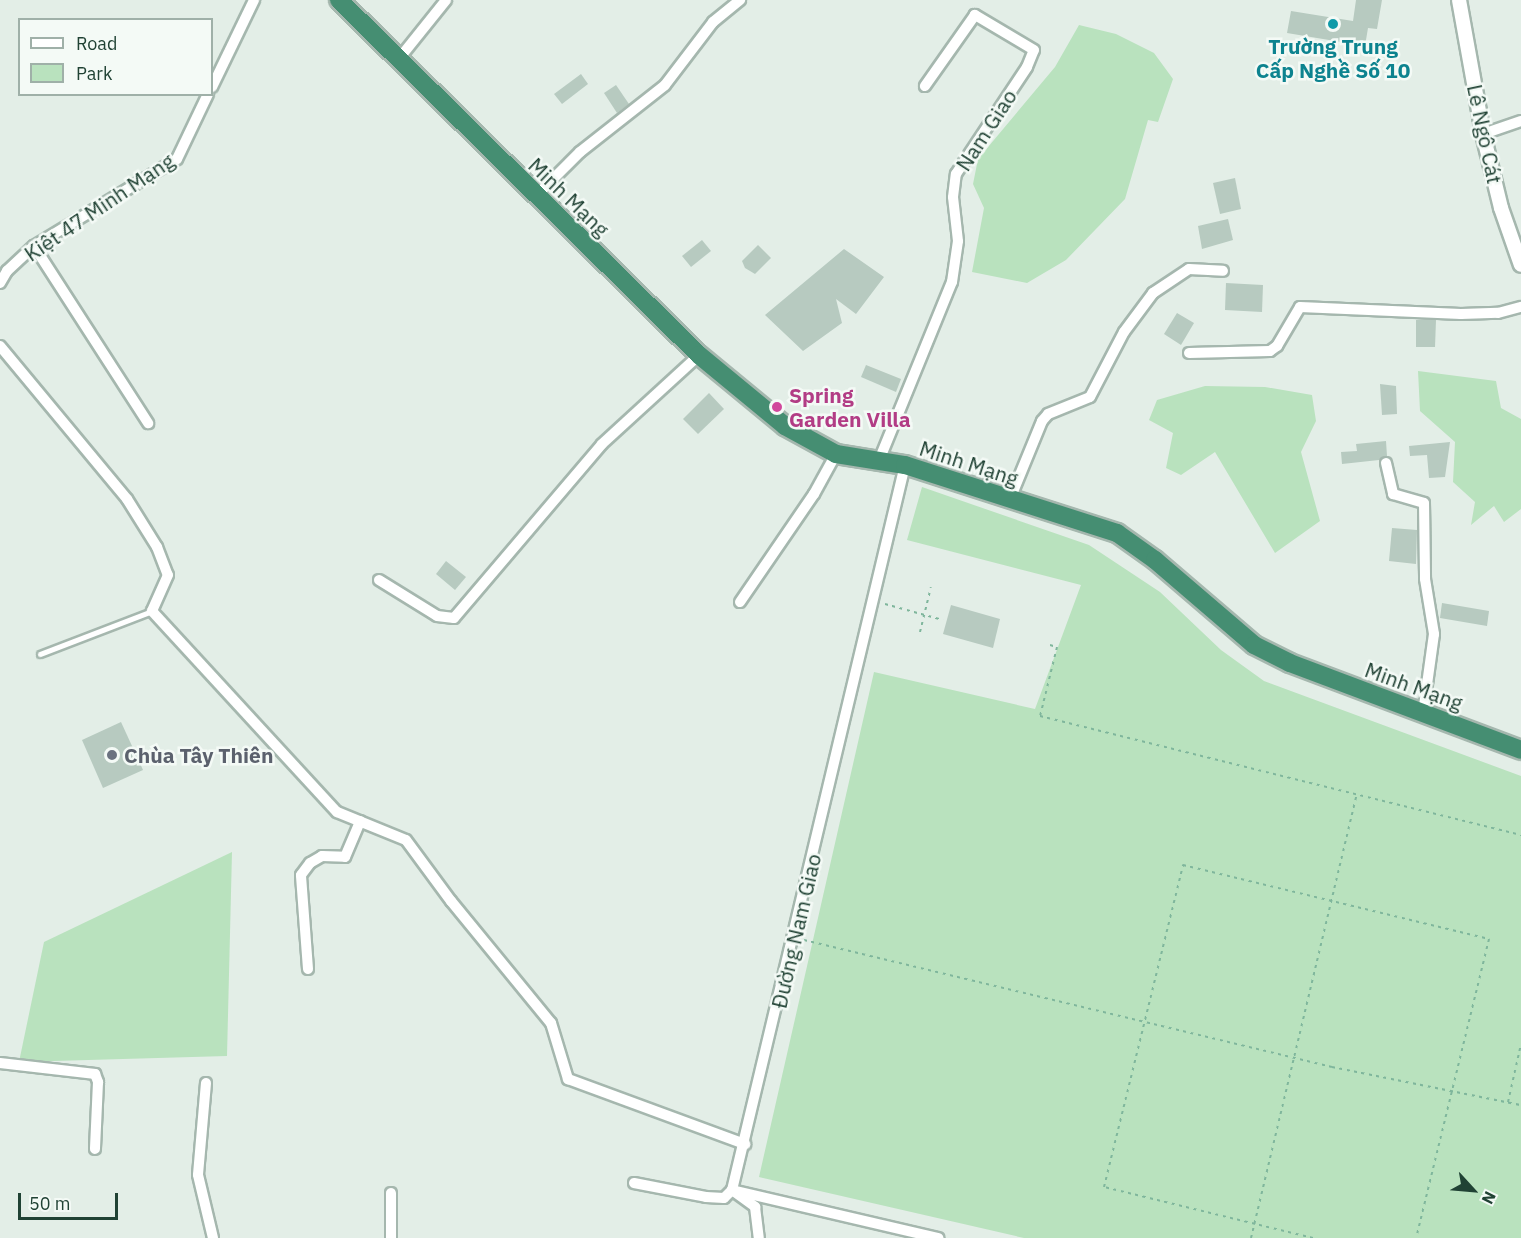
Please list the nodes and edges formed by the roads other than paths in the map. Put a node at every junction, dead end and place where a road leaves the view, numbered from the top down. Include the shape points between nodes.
1 (254, 0) edge
2 (339, 0) edge
3 (446, 0) edge
4 (740, 0) edge
5 (1459, 0) edge
6 (398, 60) junction
7 (213, 85) edge
8 (925, 86) dead end
9 (207, 96) edge
10 (1521, 121) edge
11 (1483, 134) junction
12 (536, 196) junction
13 (34, 246) junction
14 (1521, 265) edge
15 (1223, 271) dead end
16 (0, 283) edge
17 (1521, 307) edge
18 (0, 346) edge
19 (1189, 353) dead end
20 (699, 355) junction
21 (148, 423) dead end
22 (836, 454) junction
23 (878, 463) junction
24 (1386, 463) dead end
25 (905, 465) junction
26 (1010, 499) junction
27 (378, 580) dead end
28 (740, 602) dead end
29 (152, 611) junction
30 (40, 654) dead end
31 (1423, 713) junction
32 (1521, 750) edge
33 (360, 821) junction
34 (308, 969) dead end
35 (0, 1063) edge
36 (206, 1083) dead end
37 (745, 1144) junction
38 (95, 1149) dead end
39 (634, 1184) dead end
40 (732, 1190) junction
41 (391, 1193) dead end
42 (213, 1238) edge
43 (391, 1238) edge
44 (759, 1238) edge
45 (938, 1238) edge

1 - 7 street
2 - 6 highway, Minh Mạng
3 - 6 street
4 - 12 street via 713,22 666,85 580,152
5 - 11 street, Lê Ngô Cát
6 - 12 highway, Minh Mạng
8 - 23 street, Nam Giao via 975,15 1034,50 1027,67 956,174 953,197 958,241 952,282
9 - 13 street, Kiệt 47 Minh Mạng via 177,159
10 - 11 street
11 - 14 street, Lê Ngô Cát via 1501,208
12 - 20 highway, Minh Mạng
13 - 16 street, Kiệt 47 Minh Mạng
13 - 21 street
15 - 26 street via 1189,269 1153,293 1124,332 1090,397 1048,414 1042,421
17 - 19 street via 1498,313 1461,314 1300,307 1270,351
18 - 29 street via 127,499 157,547 168,575
20 - 22 highway, Minh Mạng via 785,426
20 - 27 street via 584,465 454,618 437,616
22 - 23 highway, Minh Mạng
22 - 28 street via 808,503
23 - 25 highway, Minh Mạng
24 - 31 street via 1393,494 1424,503 1425,579 1434,634
25 - 26 highway, Minh Mạng
25 - 37 street, Đường Nam Giao
26 - 31 highway, Minh Mạng via 1117,533 1254,645 1290,663
29 - 30 lane
29 - 33 street via 337,812
31 - 32 highway, Minh Mạng
33 - 34 street via 345,857 322,856 301,875
33 - 37 street via 406,840 551,1023 568,1079
35 - 38 street via 95,1074
36 - 42 street via 198,1175
37 - 40 street, Đường Nam Giao
39 - 40 street via 706,1197 724,1198
40 - 44 street via 755,1206
40 - 45 street
41 - 43 street

